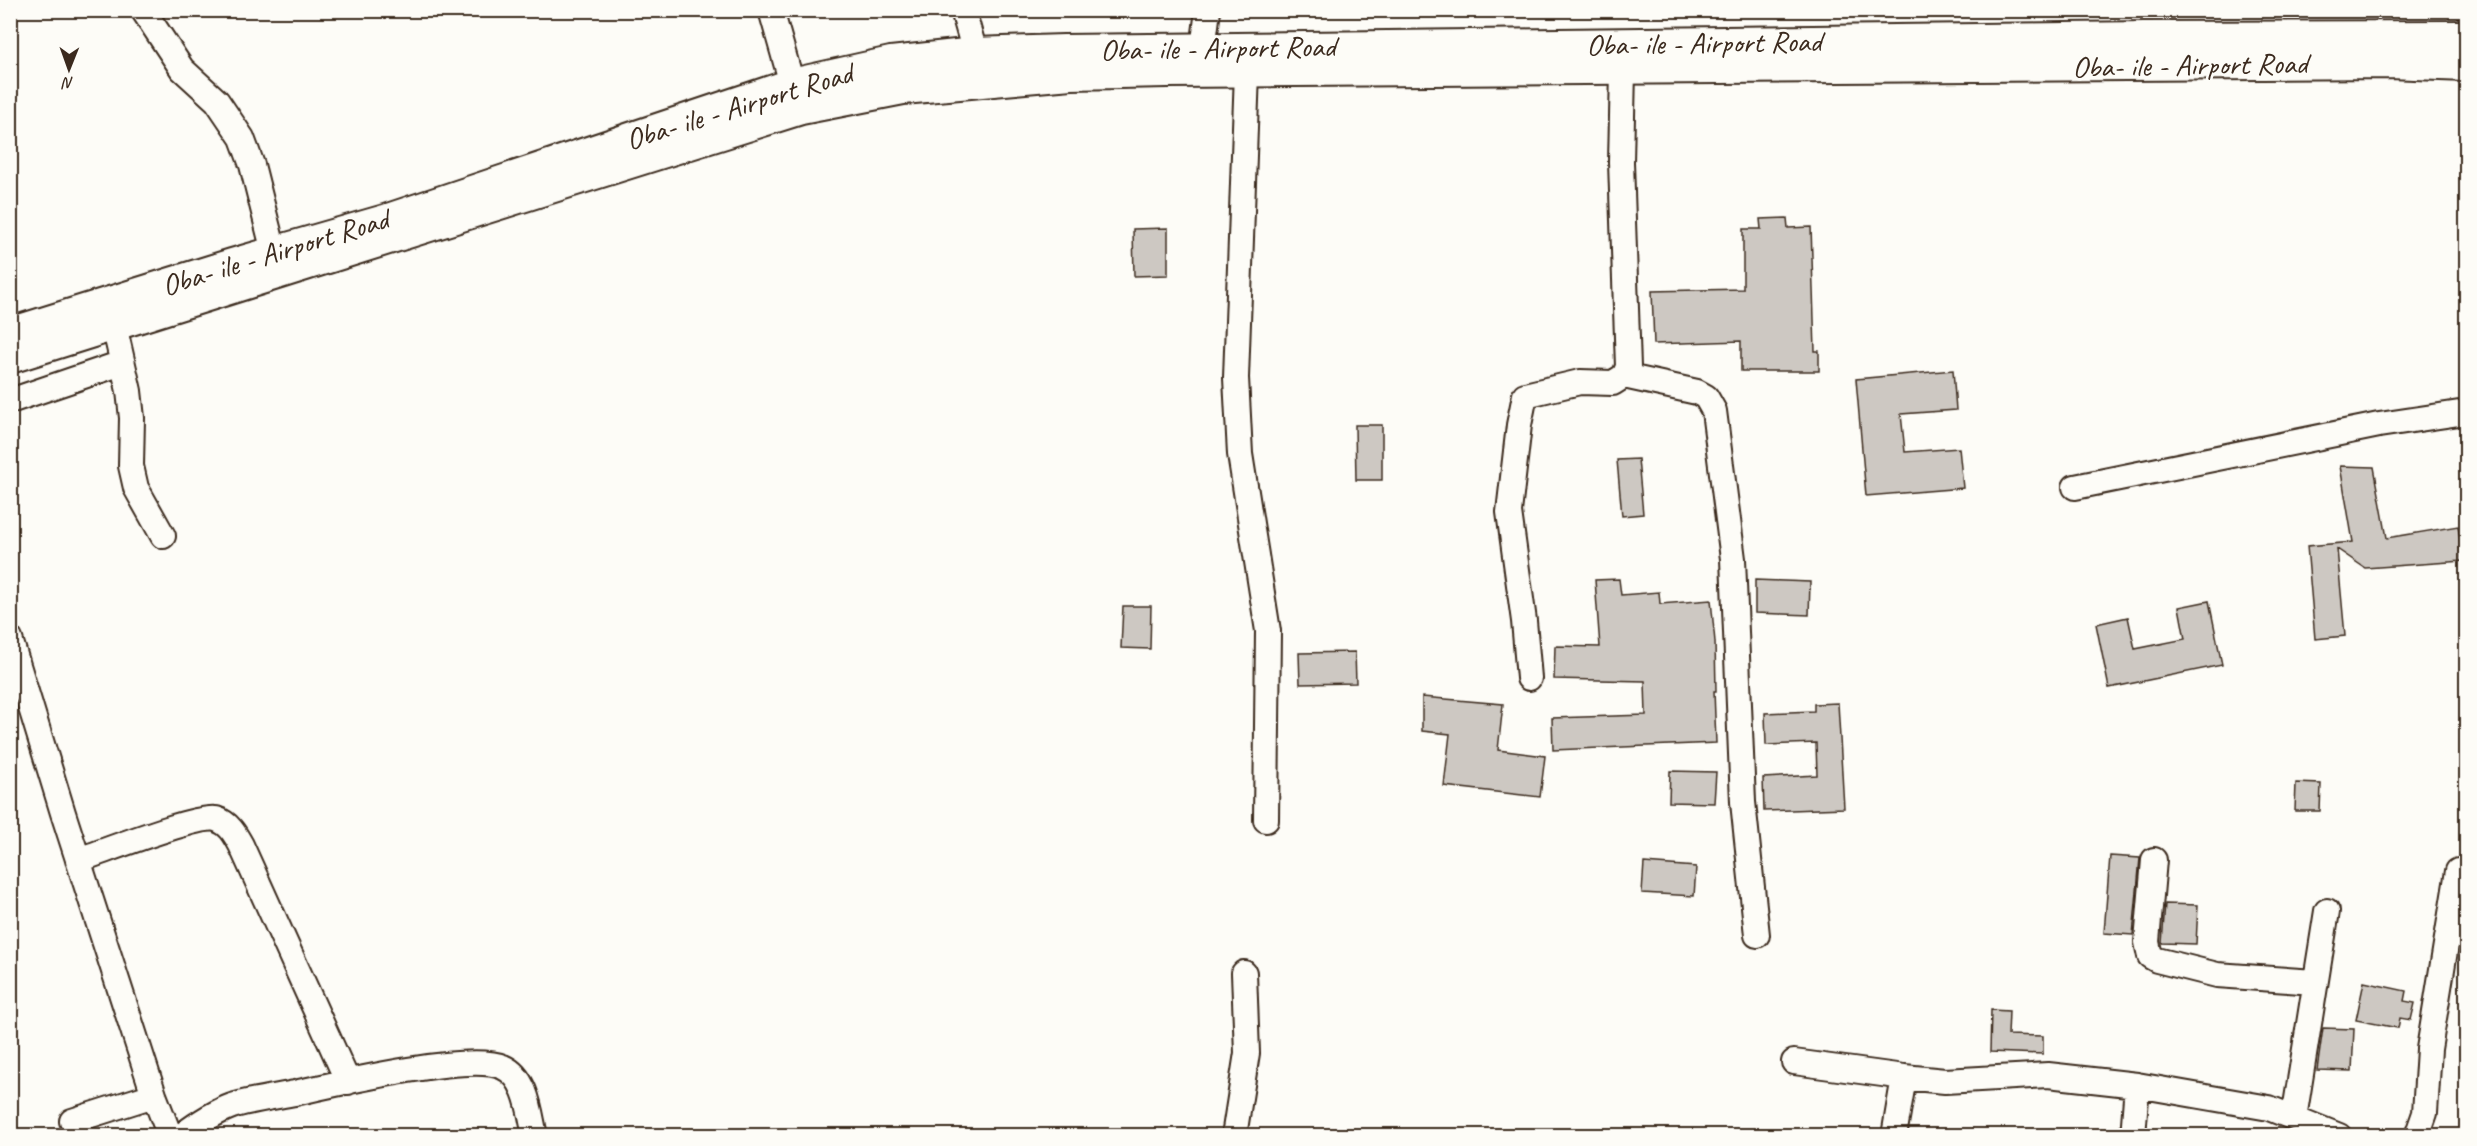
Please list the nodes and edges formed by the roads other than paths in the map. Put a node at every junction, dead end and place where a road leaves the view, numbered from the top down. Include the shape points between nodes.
1 (142, 10) edge
2 (771, 10) edge
3 (963, 10) edge
4 (1208, 10) edge
5 (2466, 36) edge
6 (1203, 49) junction
7 (975, 53) junction
8 (1924, 55) junction
9 (2466, 66) edge
10 (1623, 70) junction
11 (1247, 72) junction
12 (792, 84) junction
13 (274, 252) junction
14 (235, 274) junction
15 (114, 325) junction
16 (10, 333) edge
17 (10, 358) edge
18 (122, 363) junction
19 (1624, 376) junction
20 (10, 401) edge
21 (2466, 411) edge
22 (2075, 487) dead end
23 (163, 536) dead end
24 (10, 639) edge
25 (1529, 678) dead end
26 (1266, 820) dead end
27 (78, 860) junction
28 (2154, 860) dead end
29 (2458, 871) dead end
30 (2327, 911) dead end
31 (1757, 935) dead end
32 (1244, 973) dead end
33 (2315, 982) junction
34 (1794, 1062) dead end
35 (1904, 1077) junction
36 (348, 1082) junction
37 (2137, 1085) junction
38 (154, 1095) junction
39 (2294, 1118) junction
40 (72, 1121) dead end
41 (170, 1136) edge
42 (181, 1136) edge
43 (535, 1136) edge
44 (1234, 1136) edge
45 (1894, 1136) edge
46 (2133, 1136) edge
47 (2339, 1136) edge
48 (2417, 1136) edge

1 - 13 street via 182,69 217,101 242,138
2 - 12 street
3 - 7 street
4 - 6 street
5 - 8 main road, Oba- ile - Airport Road
6 - 7 main road, Oba- ile - Airport Road
6 - 8 main road, Oba- ile - Airport Road
7 - 12 main road, Oba- ile - Airport Road via 891,62
8 - 9 main road, Oba- ile - Airport Road
8 - 10 main road, Oba- ile - Airport Road
10 - 11 main road, Oba- ile - Airport Road
10 - 19 street via 1621,162 1628,367
11 - 14 main road, Oba- ile - Airport Road via 1071,74 984,81 903,89 801,109 400,237
11 - 26 street via 1236,378 1240,454 1268,631
12 - 13 main road, Oba- ile - Airport Road via 385,220
13 - 14 main road, Oba- ile - Airport Road
14 - 15 main road, Oba- ile - Airport Road
14 - 16 main road, Oba- ile - Airport Road
15 - 17 main road, Oba- ile - Airport Road
15 - 18 street
18 - 20 street
18 - 23 street via 129,391 131,466 136,488
19 - 25 street via 1613,383 1580,382 1525,395 1509,512
19 - 31 street via 1696,392 1706,397 1714,411 1733,559 1743,802
21 - 22 street
24 - 27 street
27 - 36 street via 207,819 225,823 241,845
27 - 38 street
28 - 33 street via 2147,942 2150,956 2217,975
29 - 48 street via 2429,1049 2425,1113
30 - 33 street
32 - 44 street via 1247,1053
33 - 39 street
34 - 35 street
35 - 37 street via 1945,1081 2048,1075
35 - 45 street
36 - 42 street via 234,1106 214,1113
36 - 43 street via 458,1064 504,1067 515,1075 525,1094
37 - 39 street via 2269,1108
37 - 46 street
38 - 40 street
38 - 41 street
39 - 47 street

